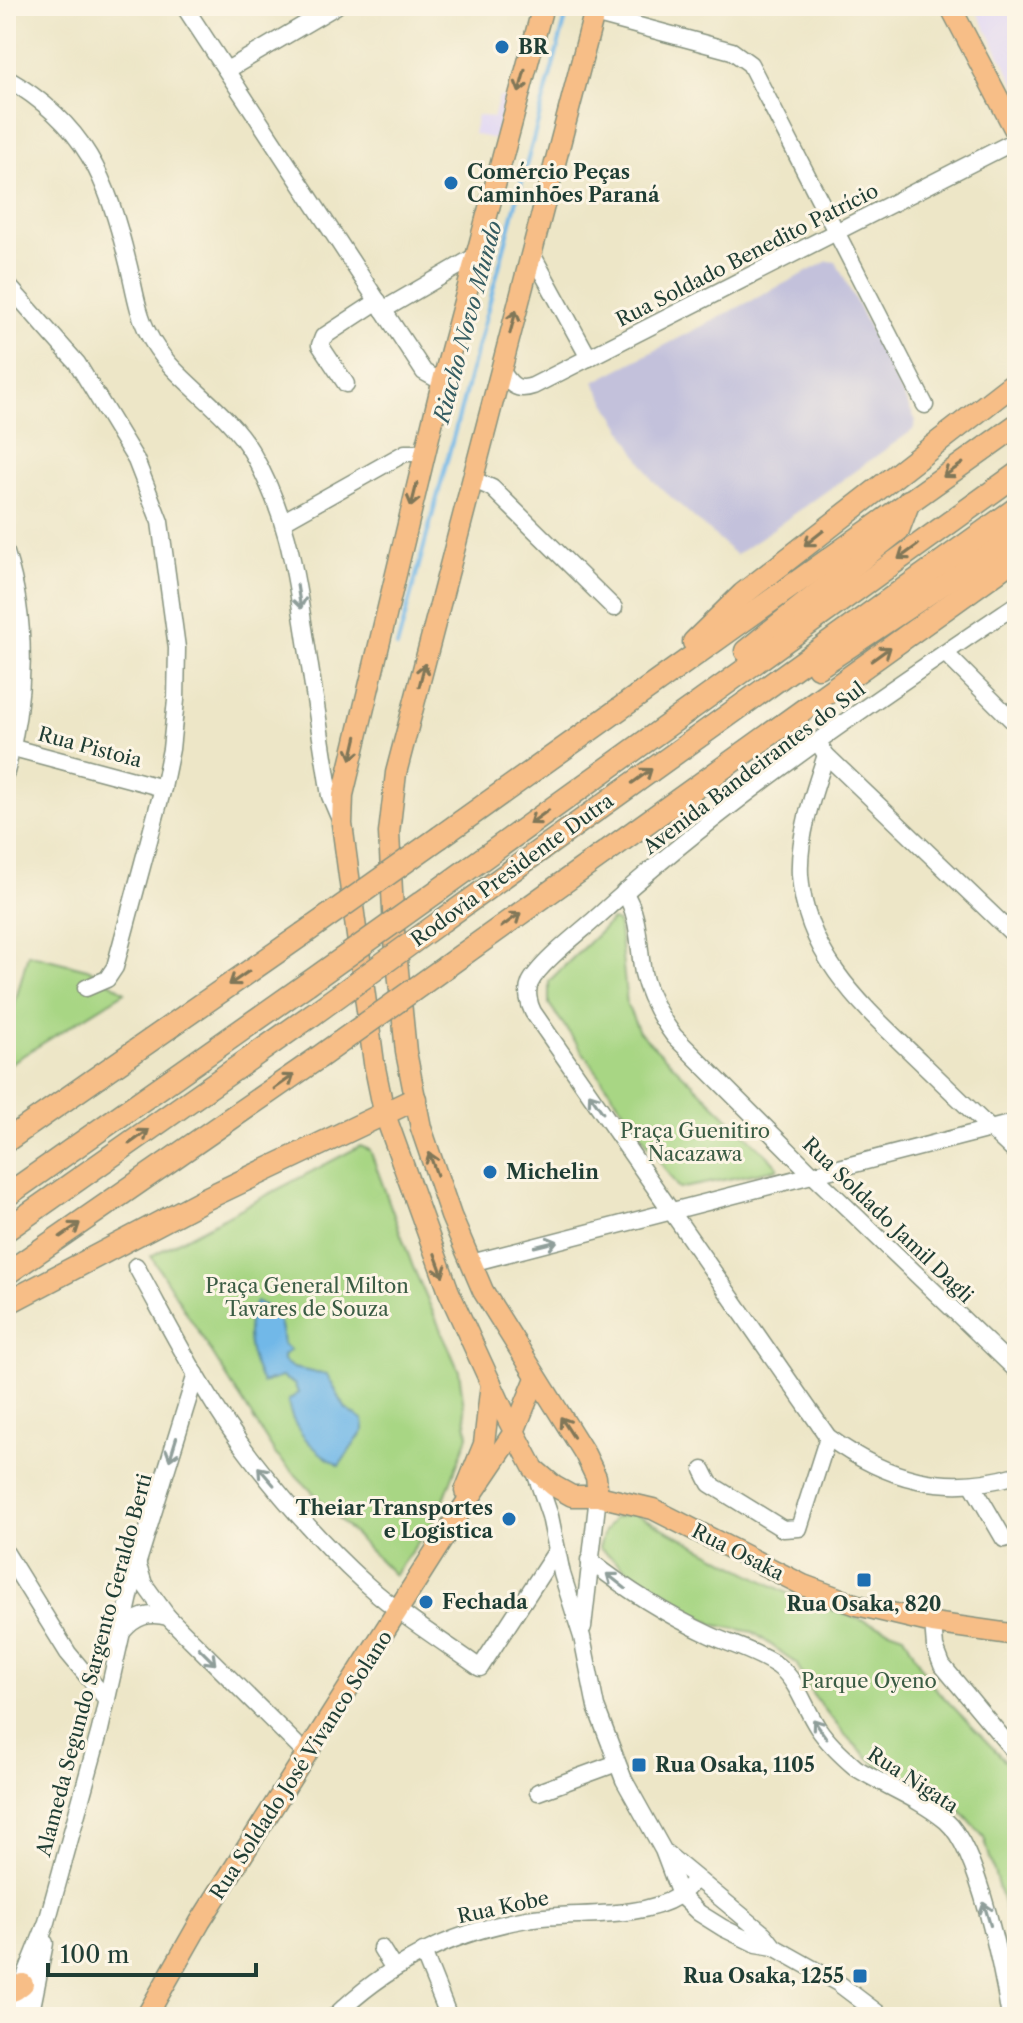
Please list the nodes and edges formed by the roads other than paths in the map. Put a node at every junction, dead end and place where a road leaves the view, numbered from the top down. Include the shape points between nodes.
1 (184, 6) edge
2 (336, 6) edge
3 (543, 6) edge
4 (950, 6) edge
5 (595, 10) edge
6 (227, 70) junction
7 (6, 78) edge
8 (1017, 134) edge
9 (1017, 140) edge
10 (836, 231) junction
11 (531, 252) junction
12 (476, 256) junction
13 (6, 283) edge
14 (381, 306) junction
15 (589, 358) junction
16 (501, 370) junction
17 (1017, 381) edge
18 (442, 382) junction
19 (346, 384) dead end
20 (925, 405) dead end
21 (1017, 425) edge
22 (425, 453) junction
23 (1017, 474) edge
24 (472, 479) junction
25 (909, 501) junction
26 (1017, 508) edge
27 (284, 521) junction
28 (1017, 534) edge
29 (6, 553) edge
30 (1017, 557) edge
31 (1017, 604) edge
32 (614, 608) dead end
33 (945, 653) junction
34 (682, 664) junction
35 (716, 689) junction
36 (736, 708) junction
37 (1017, 725) edge
38 (9, 746) edge
39 (822, 749) junction
40 (6, 772) edge
41 (163, 788) junction
42 (342, 824) junction
43 (624, 892) junction
44 (1017, 938) edge
45 (86, 988) dead end
46 (415, 1099) junction
47 (384, 1112) junction
48 (1017, 1122) edge
49 (990, 1129) junction
50 (6, 1141) edge
51 (1017, 1154) edge
52 (812, 1174) junction
53 (6, 1196) edge
54 (419, 1211) junction
55 (672, 1213) junction
56 (6, 1230) edge
57 (471, 1263) junction
58 (136, 1266) dead end
59 (6, 1274) edge
60 (6, 1301) edge
61 (507, 1331) junction
62 (468, 1336) junction
63 (1017, 1371) edge
64 (196, 1374) junction
65 (536, 1378) junction
66 (491, 1383) junction
67 (514, 1432) junction
68 (828, 1437) junction
69 (534, 1469) junction
70 (703, 1470) dead end
71 (1017, 1475) edge
72 (972, 1484) junction
73 (598, 1496) junction
74 (458, 1515) junction
75 (1004, 1539) dead end
76 (557, 1550) junction
77 (6, 1553) edge
78 (589, 1560) junction
79 (137, 1565) junction
80 (399, 1611) junction
81 (168, 1617) junction
82 (933, 1623) junction
83 (123, 1631) junction
84 (1017, 1635) edge
85 (582, 1637) junction
86 (107, 1700) junction
87 (307, 1755) junction
88 (1017, 1755) edge
89 (617, 1763) junction
90 (538, 1792) dead end
91 (663, 1850) junction
92 (695, 1880) junction
93 (680, 1895) junction
94 (47, 1922) junction
95 (774, 1947) junction
96 (381, 1948) dead end
97 (423, 1952) junction
98 (394, 1969) junction
99 (14, 1988) edge
100 (13, 2017) edge
101 (30, 2017) edge
102 (146, 2017) edge
103 (334, 2017) edge
104 (449, 2017) edge
105 (883, 2017) edge
106 (1010, 2017) edge

1 - 6 street
2 - 6 street
3 -> 12 main road
4 - 8 main road
5 - 10 street via 742,56
5 - 11 main road
6 - 14 street
7 - 27 street via 48,107 95,164 118,221 148,335 167,362 239,433
9 - 10 street, Rua Soldado Benedito Patrício
10 - 15 street, Rua Soldado Benedito Patrício
10 - 20 street
11 - 15 street
16 -> 11 main road
12 - 14 street
12 - 18 main road
13 - 41 street via 77,363 136,460 160,522 177,648
14 - 18 street via 424,372
14 - 19 street via 320,341
15 - 16 street, Rua Soldado Benedito Patrício via 522,389 512,386
16 - 24 main road
17 -> 34 highway via 743,594 702,632
18 - 22 main road
21 -> 25 highway
22 - 27 street via 405,453
22 -> 42 main road via 343,795
23 -> 35 highway, Rodovia Presidente Dutra
24 - 32 street via 492,488
46 -> 24 main road via 394,930 389,833 394,784
25 - 34 highway
25 - 35 highway via 898,530 732,662
26 - 36 highway, Rodovia Presidente Dutra
27 -> 42 street via 330,796
28 - 36 highway via 768,701
29 - 38 street via 15,580 24,669
59 -> 30 highway, Rodovia Presidente Dutra, bridge via 318,1058
31 - 33 street, Avenida Bandeirantes do Sul
33 - 37 street
33 - 39 street, Avenida Bandeirantes do Sul
34 -> 50 highway, bridge
35 -> 53 highway, Rodovia Presidente Dutra, bridge
56 -> 36 highway, Rodovia Presidente Dutra, bridge
38 - 40 street
38 - 41 street, Rua Pistoia
39 - 43 street, Avenida Bandeirantes do Sul via 672,851
39 - 44 street
39 - 49 street via 800,872 812,925 850,993
41 - 45 street via 115,967 107,979
42 - 47 main road
43 - 52 street, Rua Soldado Jamil Dagli via 634,907 644,975 665,1024
55 -> 43 street, Avenida Bandeirantes do Sul via 533,1012 528,996 530,983 552,958
46 - 47 highway
57 -> 46 main road
47 - 54 main road
47 - 60 highway
48 - 49 street
49 - 51 street
49 - 52 street
52 - 55 street
52 - 63 street, Rua Soldado Jamil Dagli
54 - 57 main road via 442,1221 456,1256
54 -> 62 main road
57 -> 55 street
55 - 68 street
57 - 61 main road
58 - 64 street
61 - 62 main road via 481,1326
61 - 65 main road
62 - 66 main road
64 -> 79 street, Alameda Segundo Sargento Geraldo Berti
80 -> 64 street via 366,1584 251,1458
65 - 67 main road, Rua Soldado José Vivanco Solano
73 -> 65 main road via 592,1468
66 - 67 main road
66 - 74 main road, Rua Soldado José Vivanco Solano via 484,1444
67 - 69 main road
67 - 74 main road, Rua Soldado José Vivanco Solano
68 - 70 street via 799,1528 783,1529 710,1484
68 - 72 street via 889,1472 920,1482
69 - 73 main road, Rua Osaka via 572,1496
69 - 76 street
71 - 72 street
72 - 75 street
73 - 78 street
73 - 82 main road, Rua Osaka via 653,1509 803,1585 857,1605
74 - 80 main road, Rua Soldado José Vivanco Solano
76 - 80 street via 480,1668
76 - 85 street
77 - 86 street via 68,1653
78 - 85 street
106 -> 78 street, Rua Nigata via 998,1948 980,1889 962,1842 947,1822 843,1757 817,1727 792,1680 774,1663 632,1594
79 - 81 street
79 - 83 street, Alameda Segundo Sargento Geraldo Berti
80 - 87 main road, Rua Soldado José Vivanco Solano
81 - 83 street via 144,1615
81 -> 87 street
82 - 84 main road, Rua Osaka
82 - 88 street via 942,1665
83 - 86 street, Alameda Segundo Sargento Geraldo Berti
85 - 89 street via 596,1707
86 - 94 street, Alameda Segundo Sargento Geraldo Berti
87 - 102 main road, Rua Soldado José Vivanco Solano
89 - 90 street
89 - 91 street
91 - 92 street
91 - 93 street
92 - 93 street, Rua Kobe
92 - 95 street
93 - 95 street via 723,1928
93 - 97 street, Rua Kobe via 638,1910 555,1915 486,1927
94 - 99 street, Alameda Segundo Sargento Geraldo Berti
94 - 101 street, Alameda Segundo Sargento Geraldo Berti
95 - 105 street via 852,1992
96 - 98 street
97 - 98 street, Rua Kobe
97 - 104 street
98 - 103 street, Rua Kobe
99 - 100 street, Alameda Segundo Sargento Geraldo Berti

